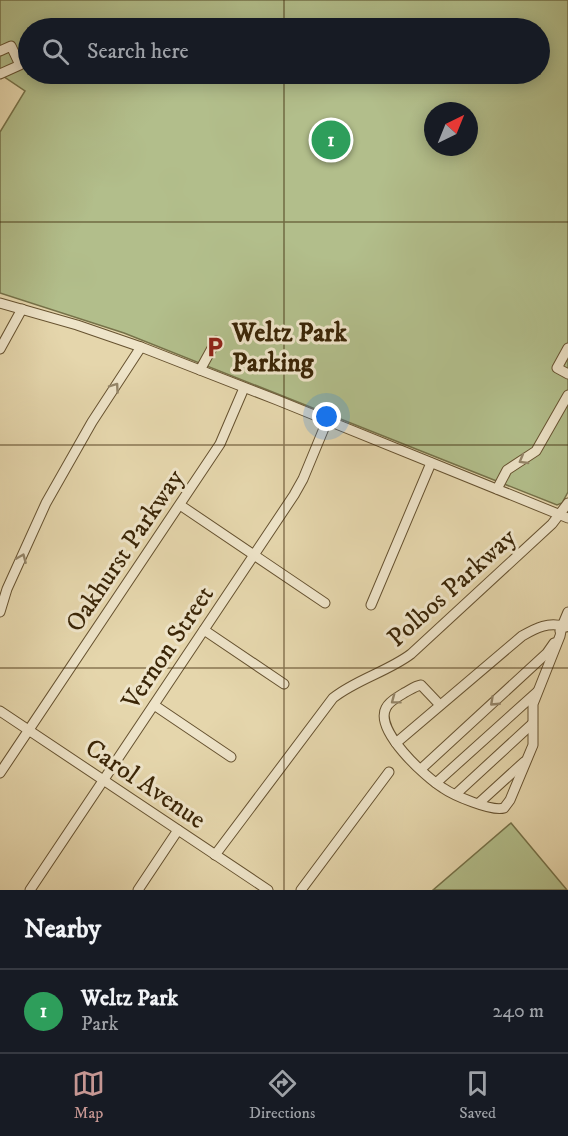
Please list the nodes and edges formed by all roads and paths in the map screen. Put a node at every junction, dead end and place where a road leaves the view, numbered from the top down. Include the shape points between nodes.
1 (0, 51) edge
2 (18, 61) edge
3 (18, 66) edge
4 (0, 74) edge
5 (0, 303) edge
6 (22, 309) junction
7 (216, 341) dead end
8 (141, 346) junction
9 (568, 348) edge
10 (0, 349) edge
11 (200, 370) junction
12 (568, 374) edge
13 (243, 388) junction
14 (568, 395) edge
15 (327, 421) junction
16 (431, 463) junction
17 (497, 489) junction
18 (568, 503) edge
19 (180, 505) junction
20 (564, 516) edge
21 (254, 556) junction
22 (325, 603) dead end
23 (371, 605) dead end
24 (0, 612) edge
25 (568, 612) edge
26 (565, 627) edge
27 (204, 630) junction
28 (537, 662) junction
29 (544, 677) junction
30 (284, 684) dead end
31 (539, 690) junction
32 (154, 705) junction
33 (440, 705) junction
34 (0, 711) edge
35 (532, 724) junction
36 (29, 730) junction
37 (396, 743) junction
38 (231, 757) dead end
39 (527, 759) junction
40 (421, 769) junction
41 (389, 772) dead end
42 (0, 773) edge
43 (104, 780) junction
44 (436, 783) junction
45 (456, 794) junction
46 (479, 803) junction
47 (178, 830) junction
48 (215, 855) junction
49 (253, 880) junction
50 (30, 890) edge
51 (138, 890) edge
52 (246, 890) edge
53 (268, 890) edge
54 (301, 890) edge

1 - 2 street via 11,46
3 - 4 street
5 - 6 street
6 - 8 street
6 - 10 street
7 - 11 street
8 - 11 street
24 -> 8 street via 46,503
9 - 12 street via 557,368
11 - 13 street
13 - 15 street
13 - 19 street, Oakhurst Parkway via 220,444
14 -> 17 street via 536,451 507,470
15 - 16 street
15 - 21 street, Vernon Street via 303,479
16 - 17 street
16 - 23 street
17 - 20 street
18 - 20 street, Polbos Parkway
19 - 21 street
19 - 36 street, Oakhurst Parkway
20 - 48 street, Polbos Parkway via 411,654 333,698
21 - 22 street
21 - 27 street, Vernon Street
25 - 26 street
26 - 28 street
26 - 29 street
26 - 33 street via 545,625 522,636
27 - 30 street
27 - 32 street, Vernon Street
28 - 29 street
28 -> 40 street
29 - 31 street
31 - 35 street via 533,704
31 - 44 street
32 - 38 street
32 - 43 street, Vernon Street
33 - 37 street
33 -> 37 street via 421,685 391,701 384,716
34 - 36 street, Carol Avenue
35 - 39 street via 533,741
35 - 45 street
36 - 42 street, Oakhurst Parkway
36 - 43 street, Carol Avenue
37 - 40 street
39 - 46 street
39 - 46 street via 506,806 497,810
40 - 44 street
41 - 54 street
43 - 47 street, Carol Avenue
43 - 50 street, Vernon Street
44 - 45 street
45 - 46 street
47 - 48 street, Carol Avenue
47 - 51 street
48 - 49 street, Carol Avenue
49 - 52 street
49 - 53 street, Carol Avenue

